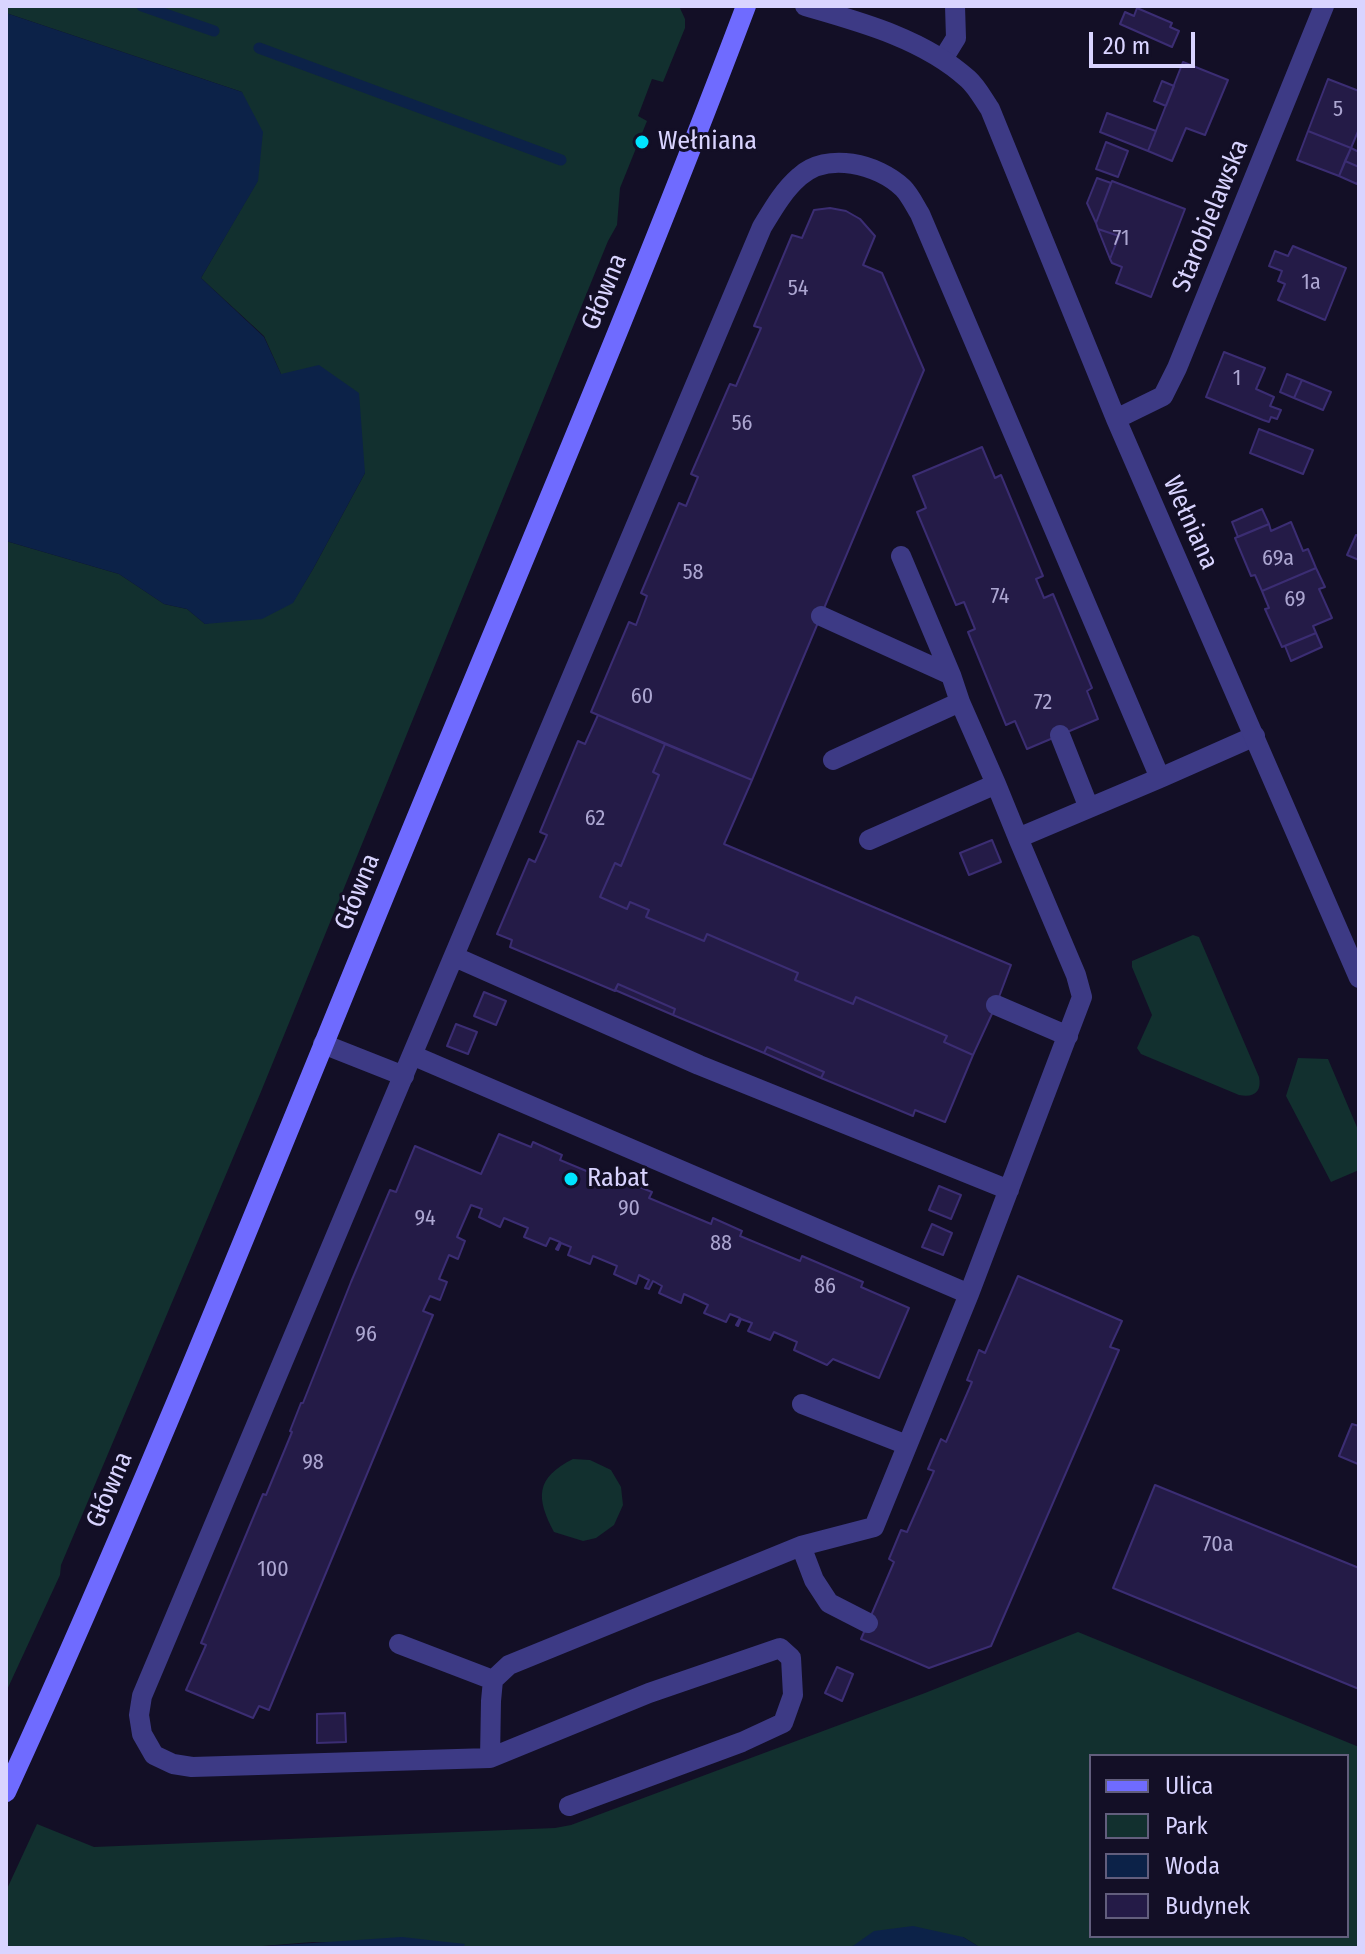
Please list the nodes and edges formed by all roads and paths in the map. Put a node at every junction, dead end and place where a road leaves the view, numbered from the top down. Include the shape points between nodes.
1 (746, 6) edge
2 (805, 6) edge
3 (955, 6) edge
4 (1324, 6) edge
5 (943, 59) junction
6 (1116, 419) junction
7 (901, 556) dead end
8 (821, 616) dead end
9 (951, 675) junction
10 (960, 702) junction
11 (1060, 735) dead end
12 (1255, 736) junction
13 (833, 760) dead end
14 (1160, 778) junction
15 (996, 784) junction
16 (1089, 808) junction
17 (1018, 838) junction
18 (869, 840) dead end
19 (455, 957) junction
20 (1359, 978) edge
21 (996, 1005) dead end
22 (1068, 1036) junction
23 (323, 1044) junction
24 (412, 1055) junction
25 (404, 1076) junction
26 (1009, 1190) junction
27 (969, 1294) junction
28 (802, 1404) dead end
29 (907, 1445) junction
30 (801, 1546) junction
31 (868, 1623) dead end
32 (399, 1644) dead end
33 (493, 1680) junction
34 (490, 1758) junction
35 (6, 1792) edge
36 (569, 1806) dead end

1 - 23 street, Główna
2 - 5 street, Wełniana via 908,40
3 - 5 street via 956,38
4 - 6 street, Starobielawska via 1163,396
5 - 6 street, Wełniana via 971,81 990,109
6 - 12 street, Wełniana
7 - 9 street
8 - 9 street
9 - 10 street
10 - 13 street
10 - 15 street
11 - 16 street
12 - 14 street
12 - 20 street, Wełniana
14 - 16 street
14 - 19 street via 920,214 903,188 879,172 859,165 823,164 801,174 762,227
15 - 17 street
15 - 18 street
16 - 17 street
17 - 22 street via 1080,989
19 - 24 street
19 - 26 street via 699,1065
21 - 22 street
22 - 26 street
23 - 25 street
23 - 35 street, Główna via 75,1642
24 - 25 street
24 - 27 street
25 - 34 street via 142,1696 139,1715 154,1755 192,1767
26 - 27 street
27 - 29 street
28 - 29 street
29 - 30 street via 874,1527
30 - 31 street via 829,1603
30 - 33 street via 509,1665
32 - 33 street
33 - 34 street
34 - 36 street via 649,1693 780,1648 791,1658 793,1695 783,1723

